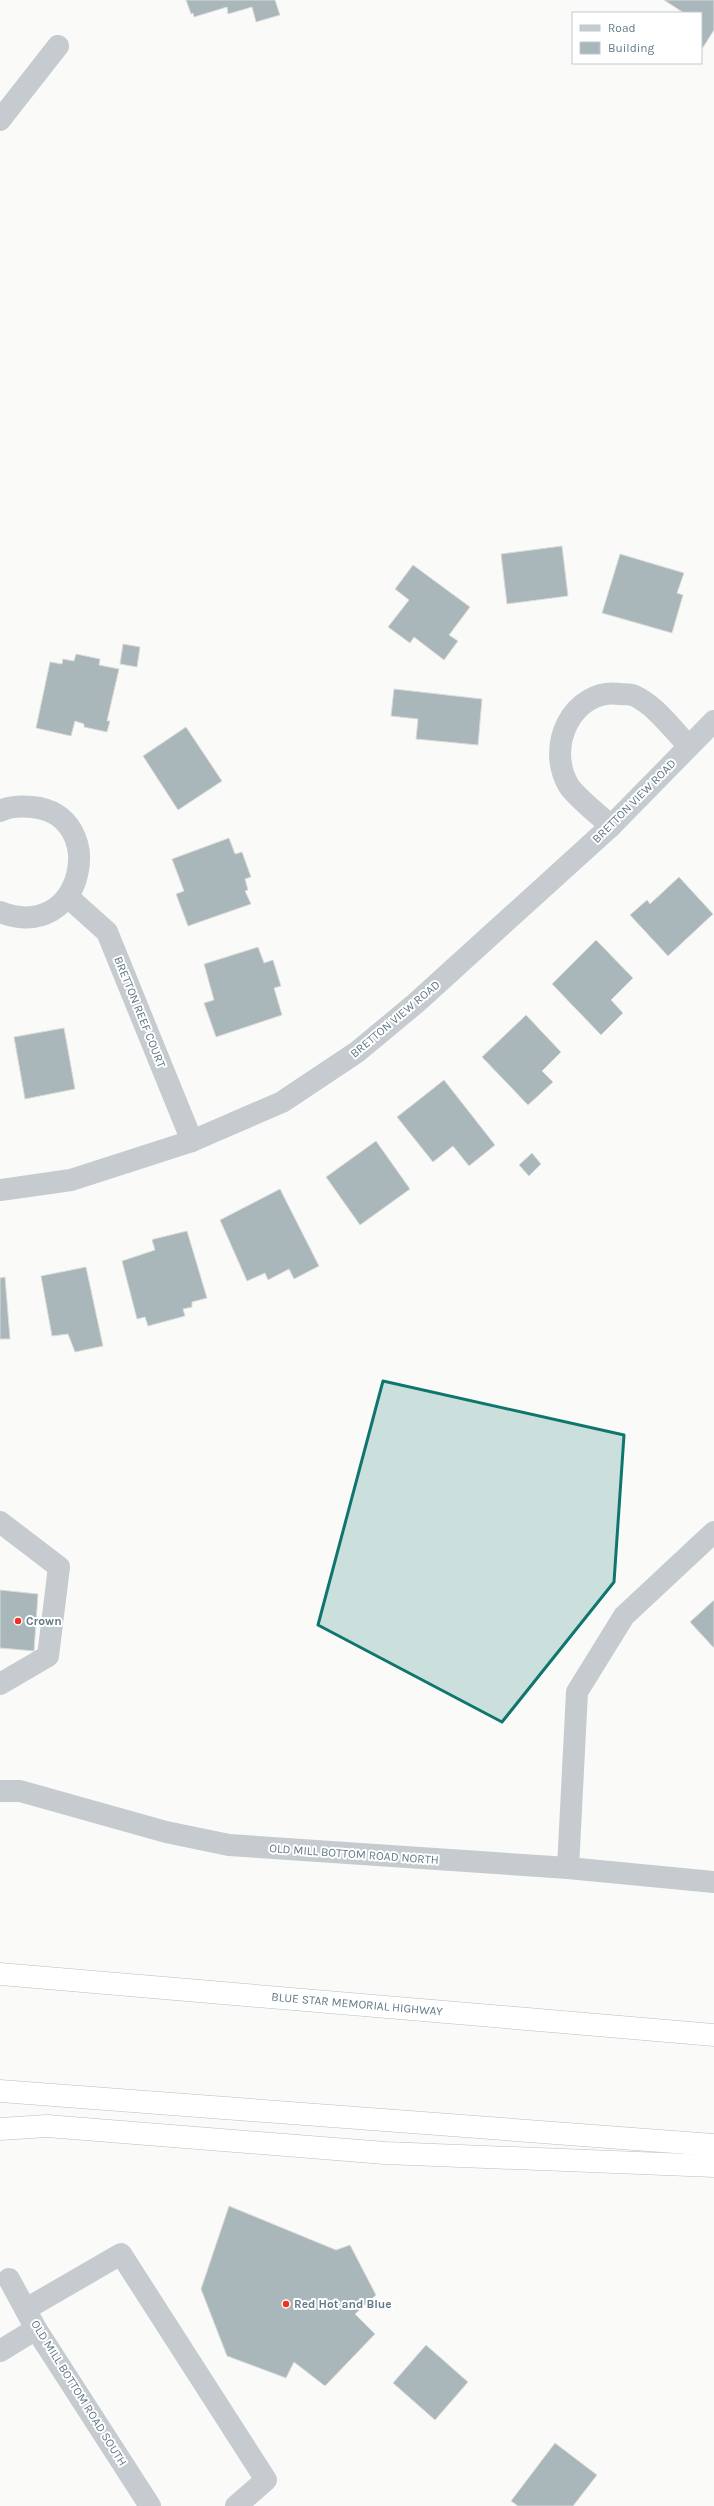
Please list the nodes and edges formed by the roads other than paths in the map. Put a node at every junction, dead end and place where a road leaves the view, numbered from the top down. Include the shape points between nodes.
1 (58, 46) dead end
2 (0, 120) edge
3 (714, 721) edge
4 (688, 745) junction
5 (0, 811) edge
6 (611, 826) junction
7 (68, 897) junction
8 (0, 912) edge
9 (192, 1142) junction
10 (0, 1190) edge
11 (0, 1522) edge
12 (714, 1532) edge
13 (0, 1684) edge
14 (0, 1791) edge
15 (568, 1868) junction
16 (714, 1882) edge
17 (0, 1974) edge
18 (714, 2034) edge
19 (0, 2091) edge
20 (0, 2129) edge
21 (714, 2145) edge
22 (714, 2166) edge
23 (9, 2279) dead end
24 (26, 2309) junction
25 (36, 2329) junction
26 (0, 2351) edge
27 (150, 2506) edge
28 (236, 2506) edge

1 - 2 street
3 - 4 street, BRETTON VIEW ROAD
4 - 6 street, BRETTON VIEW ROAD
4 - 6 street via 648,705 634,696 607,692 588,700 570,715 562,737 560,759 569,786
5 - 7 street via 21,806 39,807 56,815 69,828 77,844 80,863 77,881
6 - 9 street, BRETTON VIEW ROAD via 416,1003 357,1052 282,1102
7 - 8 street via 54,909 37,916 19,917
7 - 9 street, BRETTON REEF COURT via 107,932
9 - 10 street, BRETTON VIEW ROAD via 71,1180
11 - 13 street via 59,1567 48,1656
12 - 15 street via 624,1616 577,1692
14 - 15 street, OLD MILL BOTTOM ROAD NORTH via 20,1790 166,1832 229,1845
15 - 16 street, OLD MILL BOTTOM ROAD NORTH
17 - 18 highway, BLUE STAR MEMORIAL HIGHWAY
19 - 21 highway
20 - 22 highway via 47,2126 385,2153
23 - 24 street, OLD MILL BOTTOM ROAD SOUTH
24 - 25 street, OLD MILL BOTTOM ROAD SOUTH
24 - 28 street via 121,2254 266,2480
25 - 26 street
25 - 27 street, OLD MILL BOTTOM ROAD SOUTH

